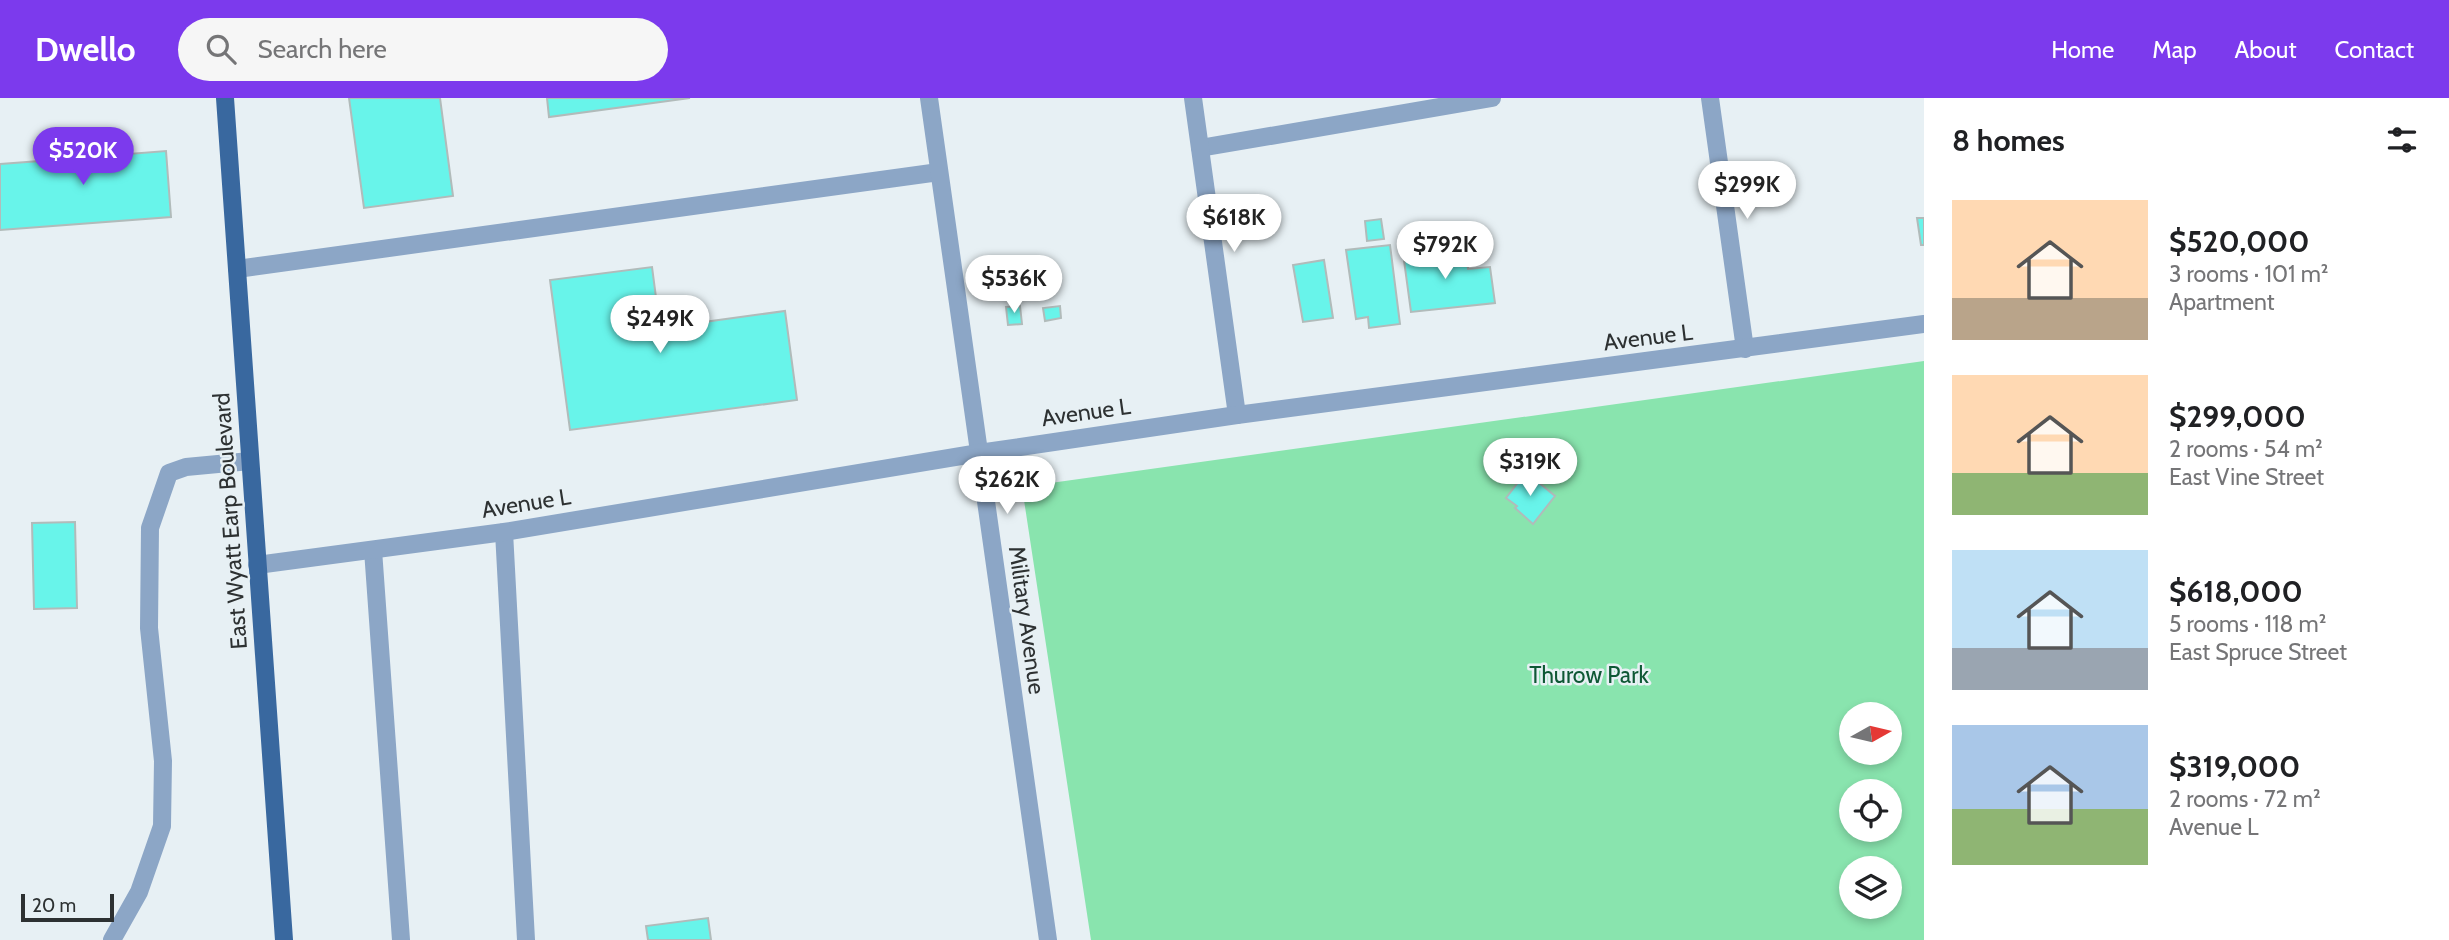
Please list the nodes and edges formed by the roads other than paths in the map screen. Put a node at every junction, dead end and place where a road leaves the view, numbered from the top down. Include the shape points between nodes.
1 (225, 98) edge
2 (929, 98) edge
3 (1193, 98) edge
4 (1493, 98) edge
5 (1710, 98) edge
6 (1200, 148) junction
7 (939, 172) junction
8 (237, 269) junction
9 (1924, 324) edge
10 (1745, 349) junction
11 (1237, 415) junction
12 (979, 453) junction
13 (250, 461) junction
14 (504, 532) junction
15 (373, 550) junction
16 (257, 565) junction
17 (112, 940) edge
18 (284, 940) edge
19 (401, 940) edge
20 (526, 940) edge
21 (1048, 940) edge

1 - 8 main road, East Wyatt Earp Boulevard
2 - 7 street, Military Avenue
3 - 6 street
4 - 6 street
5 - 10 street
6 - 11 street
7 - 8 street
7 - 12 street, Military Avenue
8 - 13 main road, East Wyatt Earp Boulevard
9 - 10 street, Avenue L
10 - 11 street, Avenue L
11 - 12 street, Avenue L
12 - 14 street, Avenue L
12 - 21 street, Military Avenue
13 - 16 main road, East Wyatt Earp Boulevard
13 - 17 street via 169,473 150,528 149,628 163,761 163,826 139,892
14 - 15 street, Avenue L
14 - 20 street
15 - 16 street, Avenue L
15 - 19 street
16 - 18 main road, East Wyatt Earp Boulevard

